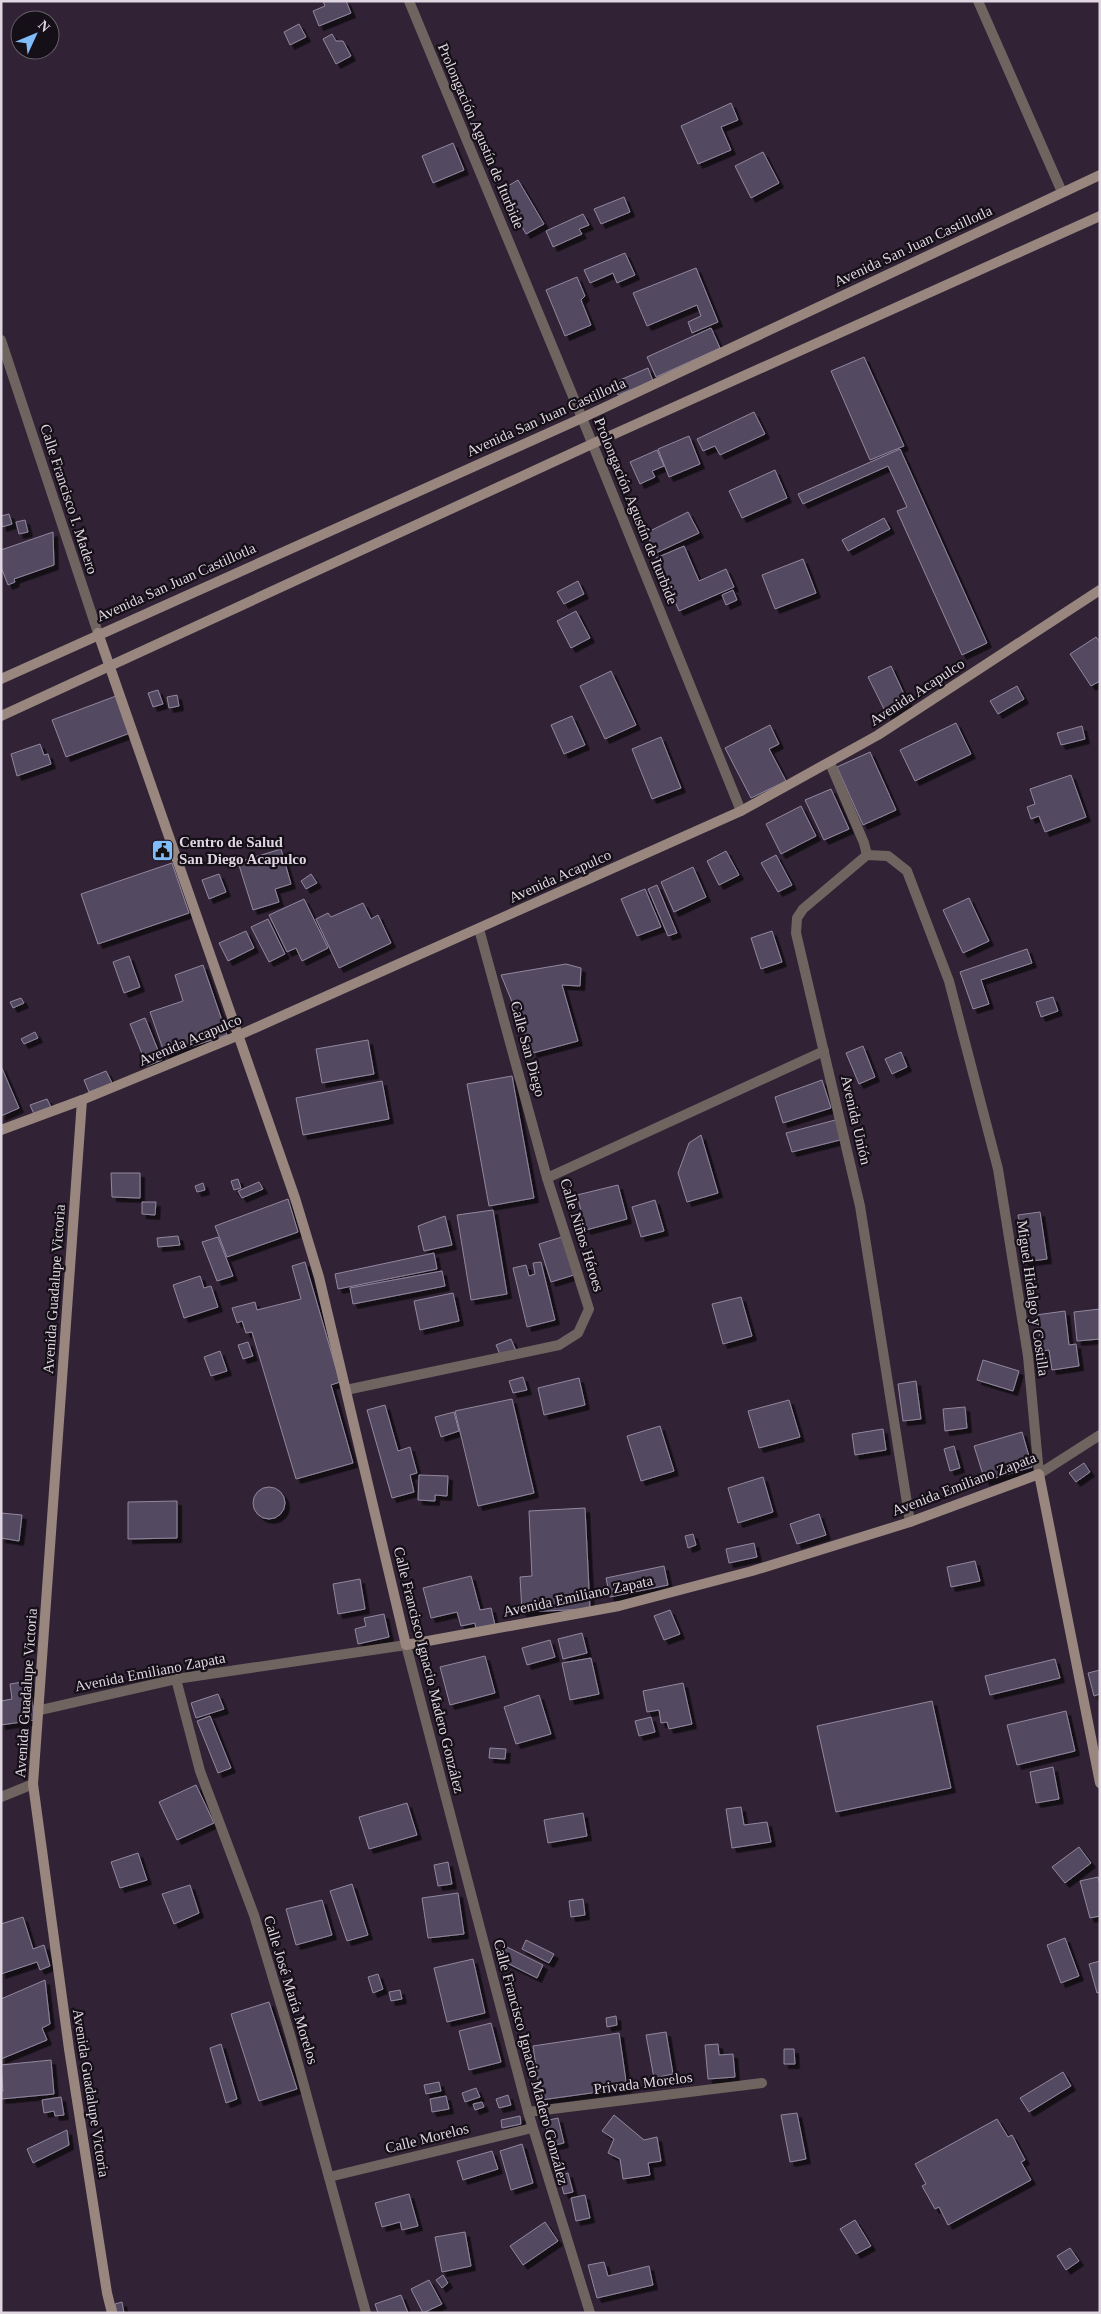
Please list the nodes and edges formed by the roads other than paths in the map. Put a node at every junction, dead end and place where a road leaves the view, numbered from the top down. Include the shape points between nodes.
1 (409, 1) edge
2 (978, 1) edge
3 (1100, 175) edge
4 (1062, 192) junction
5 (1100, 216) edge
6 (1, 340) edge
7 (582, 418) junction
8 (592, 444) junction
9 (1100, 590) edge
10 (98, 633) junction
11 (110, 666) junction
12 (1, 679) edge
13 (1, 716) edge
14 (830, 763) junction
15 (741, 811) junction
16 (867, 855) junction
17 (479, 929) junction
18 (237, 1036) junction
19 (824, 1051) junction
20 (82, 1100) junction
21 (1, 1130) edge
22 (547, 1178) junction
23 (346, 1390) junction
24 (1100, 1435) edge
25 (1039, 1474) junction
26 (910, 1522) junction
27 (406, 1645) junction
28 (176, 1679) junction
29 (40, 1710) junction
30 (1100, 1783) edge
31 (33, 1784) junction
32 (1, 1797) edge
33 (762, 2083) dead end
34 (528, 2112) junction
35 (532, 2128) junction
36 (329, 2177) junction
37 (112, 2313) edge
38 (366, 2313) edge
39 (590, 2313) edge

1 - 7 street, Prolongación Agustín de Iturbide
2 - 4 street
3 - 4 street, Avenida San Juan Castillotla
4 - 7 street, Avenida San Juan Castillotla
5 - 8 street
6 - 10 street, Calle Francisco I. Madero
7 - 8 street, Prolongación Agustín de Iturbide
7 - 10 street, Avenida San Juan Castillotla
8 - 11 street
8 - 15 street, Prolongación Agustín de Iturbide
9 - 14 street, Avenida Acapulco
10 - 11 street, Calle Francisco I. Madero
10 - 12 street, Avenida San Juan Castillotla
11 - 13 street
11 - 18 street, Calle Francisco I. Madero
14 - 15 street, Avenida Acapulco
14 - 16 street
15 - 17 street, Avenida Acapulco
16 - 19 street, Avenida Unión via 803,909 797,918 796,933
16 - 25 street, Miguel Hidalgo y Costilla via 888,856 907,871 949,981 998,1169 1028,1356
17 - 18 street, Avenida Acapulco
17 - 22 street, Calle San Diego
18 - 20 street, Avenida Acapulco
18 - 23 street, Calle Francisco Ignacio Madero González via 295,1198 319,1276
19 - 22 street, Calle Niños Héroes
19 - 26 street, Avenida Unión via 860,1206
20 - 21 street, Avenida Acapulco
20 - 29 street, Avenida Guadalupe Victoria
22 - 23 street, Calle Niños Héroes via 589,1309 578,1333 559,1345
23 - 27 street, Calle Francisco Ignacio Madero González
24 - 25 street, Avenida Emiliano Zapata
25 - 26 street, Avenida Emiliano Zapata
25 - 30 street, Miguel Hidalgo y Costilla
26 - 27 street, Avenida Emiliano Zapata via 752,1571 619,1606
27 - 28 street, Avenida Emiliano Zapata
27 - 34 street, Calle Francisco Ignacio Madero González
28 - 29 street, Avenida Emiliano Zapata
28 - 36 street, Calle José María Morelos via 200,1771 254,1915
29 - 31 street, Avenida Guadalupe Victoria
31 - 32 street
31 - 37 street, Avenida Guadalupe Victoria via 69,2049
33 - 34 street, Privada Morelos
34 - 35 street, Calle Francisco Ignacio Madero González
35 - 36 street, Calle Morelos
35 - 39 street, Calle Francisco Ignacio Madero González
36 - 38 street, Calle José María Morelos

